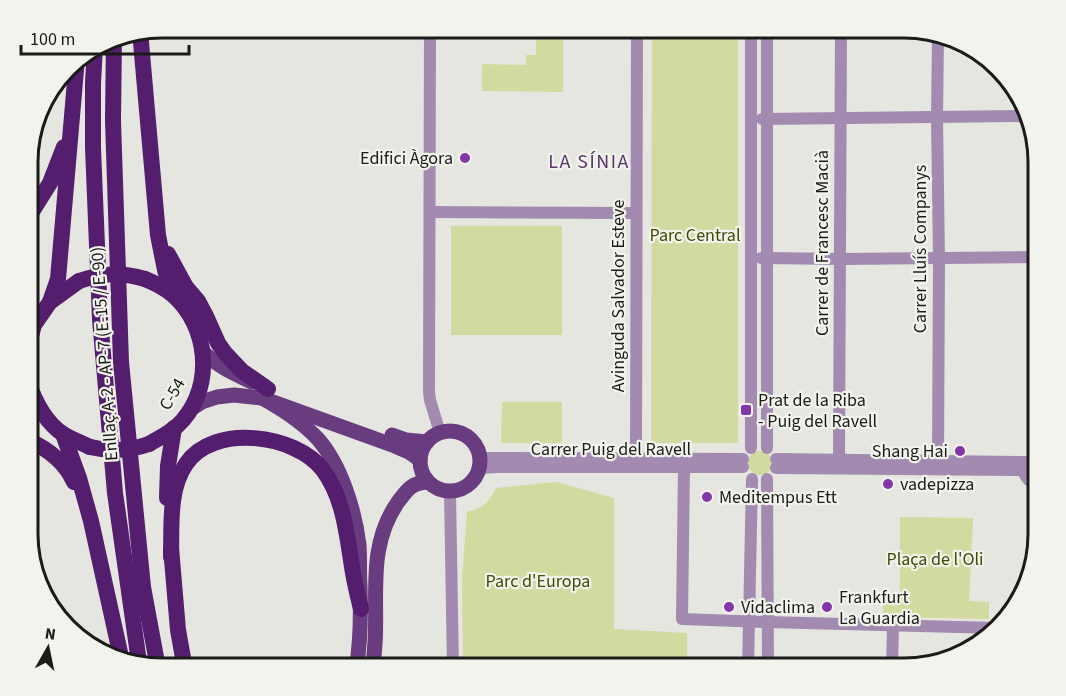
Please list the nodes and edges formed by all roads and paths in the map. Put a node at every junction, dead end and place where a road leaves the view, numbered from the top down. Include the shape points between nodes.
1 (430, 38) edge
2 (637, 38) edge
3 (752, 38) edge
4 (767, 38) edge
5 (841, 38) edge
6 (141, 40) edge
7 (938, 43) edge
8 (114, 47) edge
9 (94, 57) edge
10 (76, 72) edge
11 (1020, 116) edge
12 (937, 118) junction
13 (751, 119) junction
14 (768, 119) junction
15 (840, 119) junction
16 (72, 123) junction
17 (38, 202) edge
18 (430, 213) junction
19 (636, 213) junction
20 (158, 235) junction
21 (752, 257) junction
22 (1028, 257) edge
23 (768, 258) junction
24 (841, 259) junction
25 (939, 259) junction
26 (173, 295) junction
27 (50, 302) junction
28 (38, 318) edge
29 (204, 353) junction
30 (265, 394) junction
31 (38, 407) edge
32 (191, 409) junction
33 (174, 429) junction
34 (441, 433) junction
35 (63, 434) junction
36 (427, 442) junction
37 (38, 444) edge
38 (751, 448) junction
39 (767, 448) junction
40 (636, 458) junction
41 (420, 460) junction
42 (839, 460) junction
43 (1028, 460) edge
44 (938, 461) junction
45 (480, 463) junction
46 (743, 463) junction
47 (776, 463) junction
48 (1025, 466) junction
49 (684, 467) junction
50 (767, 478) junction
51 (752, 479) junction
52 (1028, 479) edge
53 (427, 482) junction
54 (450, 492) junction
55 (91, 521) junction
56 (171, 557) junction
57 (361, 609) junction
58 (749, 621) junction
59 (767, 622) junction
60 (893, 626) junction
61 (986, 628) edge
62 (120, 651) edge
63 (139, 656) edge
64 (156, 658) edge
65 (183, 658) edge
66 (357, 658) edge
67 (373, 658) edge
68 (453, 658) edge
69 (748, 658) edge
70 (768, 658) edge
71 (892, 658) edge

1 - 18 street
2 - 19 street, Avinguda Salvador Esteve
3 - 13 street
4 - 14 street
5 - 15 street, Carrer de Francesc Macià
6 - 20 highway
7 - 12 street, Carrer Lluís Companys
8 - 64 highway, Enllaç A-2 - AP-7 (E-15 / E-90) via 121,362 144,587
9 - 63 highway, Enllaç A-2 - AP-7 (E-15 / E-90) via 93,148 100,319 115,493
10 - 16 highway
11 - 12 street
12 - 15 street
12 - 25 street, Carrer Lluís Companys
13 - 14 street
13 - 21 street
14 - 15 street
14 - 23 street
15 - 24 street, Carrer de Francesc Macià
16 - 17 highway via 50,183
16 - 27 highway via 58,279
18 - 19 street
18 - 34 street via 429,392
19 - 40 street, Avinguda Salvador Esteve
20 - 26 highway
20 - 30 highway via 218,343
21 - 23 street
21 - 38 street
22 - 25 street
23 - 24 street
23 - 39 street
24 - 25 street
24 - 42 street, Carrer de Francesc Macià
25 - 44 street, Carrer Lluís Companys
26 - 27 highway, C-54 / C-54, bridge via 145,279 109,274 79,281
26 - 29 highway, C-54 / C-54 via 199,331
27 - 28 highway, C-54 / C-54
29 - 30 main road
29 - 32 highway, C-54 / C-54 via 202,382
30 - 32 main road via 217,397
30 - 36 main road via 406,441
30 - 41 main road via 395,446
30 - 57 main road via 319,440 343,482 359,545
31 - 35 highway, C-54 / C-54
32 - 33 highway, C-54 / C-54
33 - 35 highway, C-54 / C-54, bridge via 149,444 120,451 90,447
33 - 56 highway via 167,508
34 - 36 main road
34 - 45 main road via 459,432 466,436 477,448
35 - 55 highway
36 - 41 main road
37 - 55 highway via 71,475
38 - 39 street
38 - 46 street
39 - 47 street
40 - 45 street, Carrer Puig del Ravell
40 - 46 street, Carrer Puig del Ravell
41 - 53 main road
42 - 44 street
42 - 47 street
43 - 48 street
44 - 48 street
45 - 49 street, Carrer Puig del Ravell via 497,467
45 - 54 main road via 470,484
46 - 49 street, Carrer Puig del Ravell
46 - 51 street
47 - 48 street
47 - 50 street
48 - 52 street
49 - 58 street via 682,618
50 - 51 street
50 - 59 street
51 - 58 street
53 - 54 main road
53 - 67 main road via 418,482 405,494 392,512 380,542
54 - 68 street
55 - 62 highway
56 - 57 highway via 173,498 179,478 196,452 226,440 279,441 306,453 329,479 343,512
56 - 65 highway
57 - 66 main road
58 - 59 street
58 - 69 street
59 - 60 street
59 - 70 street
60 - 61 street
60 - 71 street

